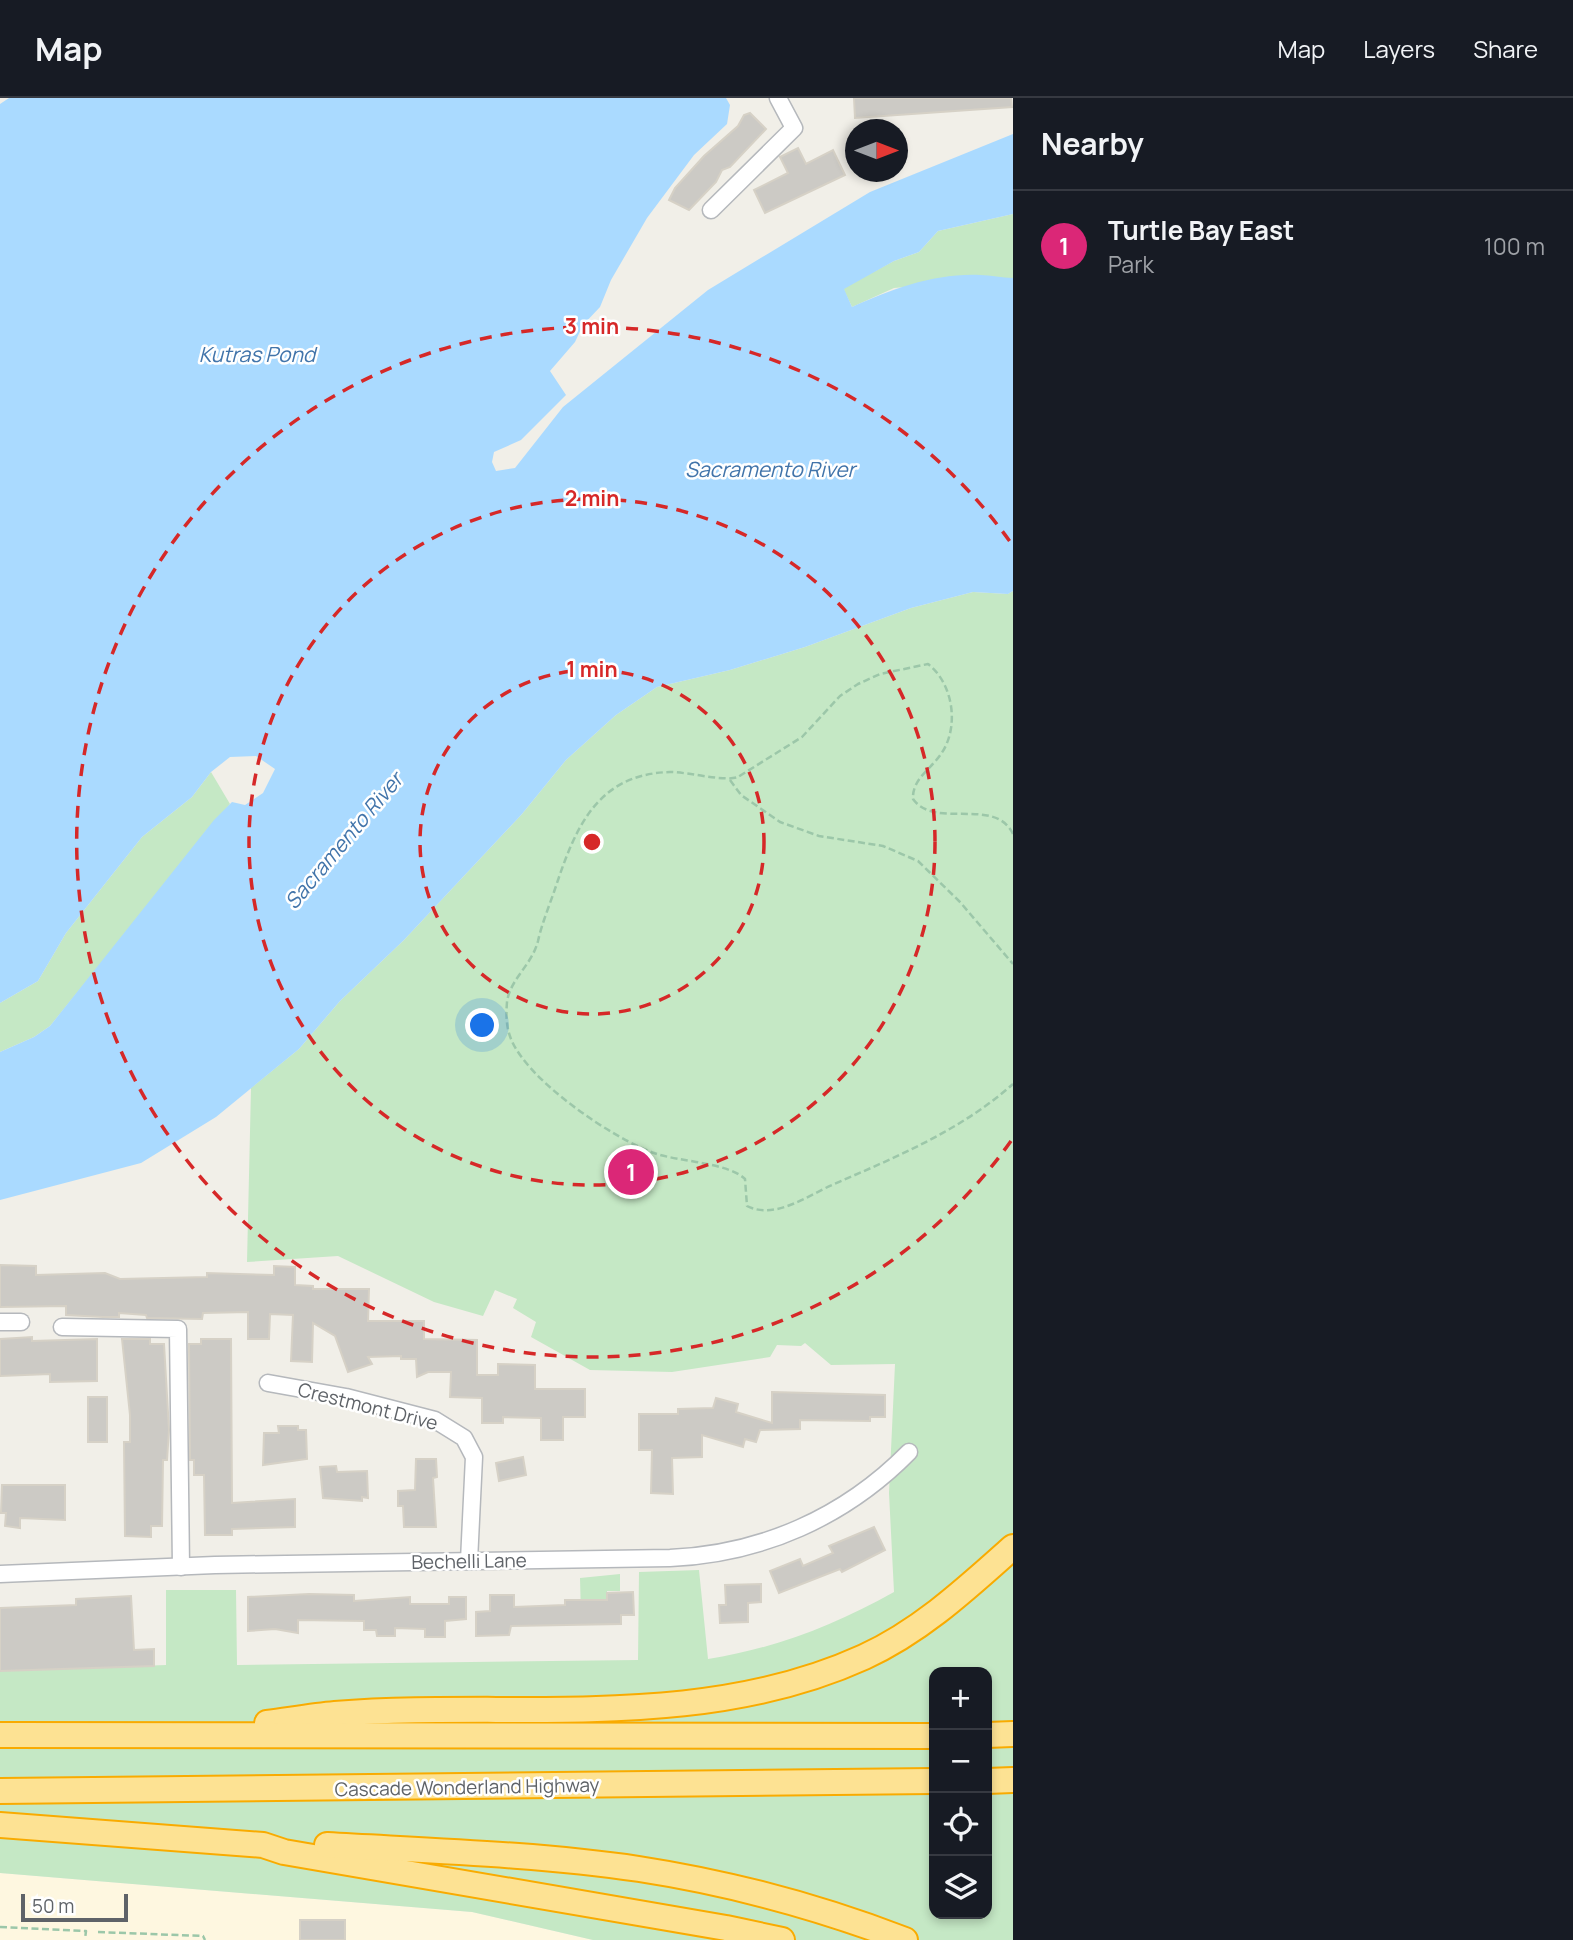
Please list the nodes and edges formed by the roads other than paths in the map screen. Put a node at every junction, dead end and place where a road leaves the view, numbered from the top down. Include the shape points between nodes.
1 (778, 98) edge
2 (710, 210) dead end
3 (0, 1322) edge
4 (21, 1322) dead end
5 (62, 1327) dead end
6 (268, 1383) dead end
7 (909, 1452) dead end
8 (1013, 1547) edge
9 (468, 1561) junction
10 (181, 1567) junction
11 (0, 1574) edge
12 (1013, 1734) edge
13 (0, 1735) edge
14 (166, 1735) junction
15 (992, 1735) edge
16 (929, 1736) edge
17 (1013, 1780) edge
18 (929, 1781) edge
19 (992, 1781) edge
20 (0, 1791) edge
21 (0, 1825) edge
22 (263, 1845) junction
23 (605, 1907) junction
24 (724, 1940) edge
25 (782, 1940) edge
26 (905, 1940) edge

1 - 2 street via 794,128
3 - 4 street
5 - 10 street via 178,1329
6 - 9 street, Crestmont Drive via 435,1420 457,1432 474,1457
7 - 9 street, Bechelli Lane via 875,1483 822,1518 737,1550 682,1557
8 - 14 highway via 902,1637 824,1674 772,1691 611,1709 337,1714
9 - 10 street, Bechelli Lane
10 - 11 street, Bechelli Lane
12 - 15 highway
13 - 14 highway
14 - 16 highway
17 - 19 highway
18 - 20 highway, Cascade Wonderland Highway
21 - 22 highway
22 - 23 highway
22 - 26 highway via 472,1854 637,1869 782,1899
23 - 24 highway
23 - 25 highway

